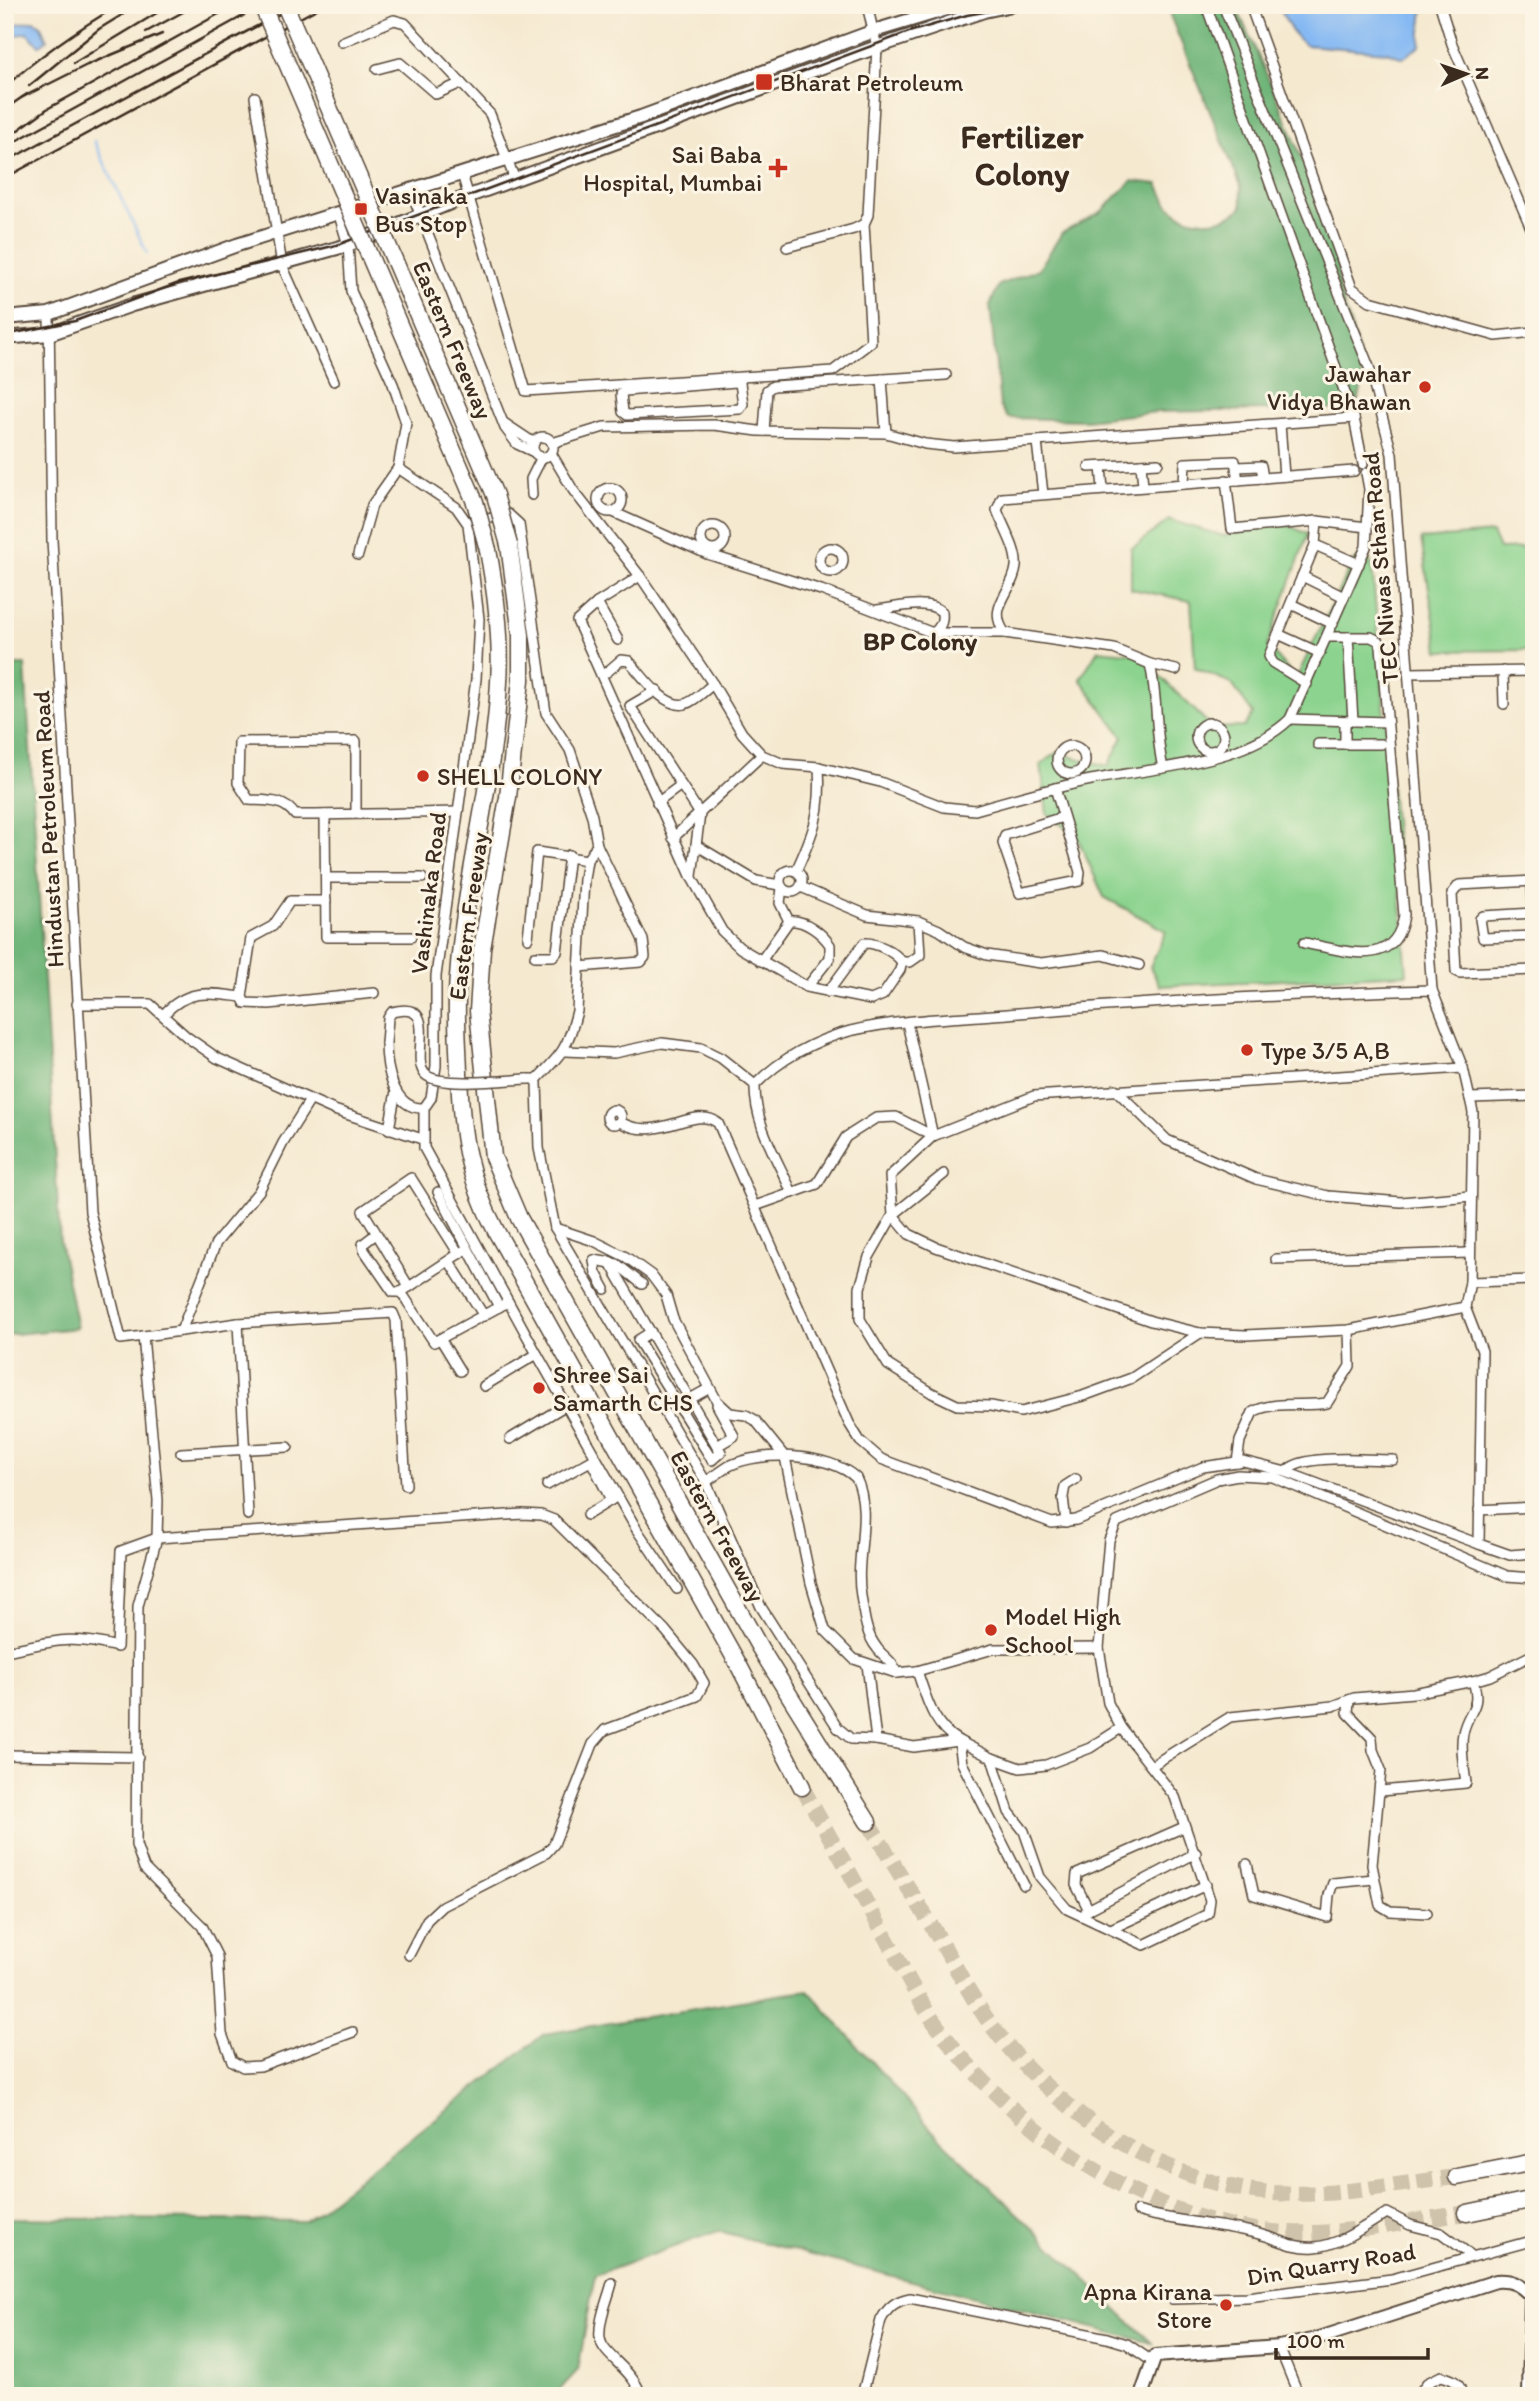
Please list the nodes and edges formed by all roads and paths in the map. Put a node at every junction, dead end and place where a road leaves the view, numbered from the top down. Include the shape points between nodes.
1 (262, 5) edge
2 (285, 5) edge
3 (867, 5) edge
4 (960, 5) edge
5 (1011, 5) edge
6 (1206, 5) edge
7 (1223, 5) edge
8 (1250, 5) edge
9 (1440, 5) edge
10 (943, 9) junction
11 (946, 23) junction
12 (874, 31) junction
13 (342, 42) dead end
14 (877, 47) junction
15 (377, 69) dead end
16 (744, 79) junction
17 (461, 83) junction
18 (750, 94) junction
19 (255, 97) dead end
20 (688, 100) junction
21 (694, 115) junction
22 (641, 117) junction
23 (646, 133) junction
24 (562, 141) junction
25 (508, 160) junction
26 (572, 160) junction
27 (462, 174) junction
28 (515, 180) junction
29 (441, 181) junction
30 (411, 191) junction
31 (470, 196) junction
32 (450, 203) junction
33 (421, 214) junction
34 (339, 215) junction
35 (864, 224) junction
36 (276, 235) junction
37 (1534, 236) edge
38 (348, 246) junction
39 (787, 247) dead end
40 (282, 265) junction
41 (44, 314) junction
42 (5, 318) edge
43 (1534, 332) edge
44 (45, 334) junction
45 (5, 338) edge
46 (946, 375) dead end
47 (882, 379) junction
48 (334, 381) dead end
49 (713, 410) junction
50 (681, 411) junction
51 (1354, 418) junction
52 (1280, 424) junction
53 (683, 425) junction
54 (714, 425) junction
55 (764, 431) junction
56 (886, 433) junction
57 (1037, 442) junction
58 (543, 450) junction
59 (1158, 463) dead end
60 (1141, 464) junction
61 (1089, 467) dead end
62 (1101, 467) junction
63 (1237, 467) junction
64 (398, 468) junction
65 (1365, 469) junction
66 (1284, 476) junction
67 (1263, 478) junction
68 (1226, 480) junction
69 (1238, 480) junction
70 (1184, 484) junction
71 (1143, 486) junction
72 (1102, 489) junction
73 (573, 490) junction
74 (1043, 494) junction
75 (533, 495) dead end
76 (598, 506) junction
77 (612, 512) junction
78 (1317, 521) junction
79 (468, 524) junction
80 (1367, 527) junction
81 (1315, 545) junction
82 (358, 555) dead end
83 (1359, 564) junction
84 (826, 572) dead end
85 (640, 576) junction
86 (1302, 576) junction
87 (821, 590) junction
88 (1344, 597) junction
89 (597, 603) junction
90 (1291, 604) junction
91 (874, 610) junction
92 (1333, 624) junction
93 (1005, 633) junction
94 (933, 634) junction
95 (1278, 634) junction
96 (1327, 637) junction
97 (1348, 637) junction
98 (618, 640) dead end
99 (1320, 653) junction
100 (1150, 664) junction
101 (1176, 670) dead end
102 (1534, 670) edge
103 (1503, 671) junction
104 (607, 672) dead end
105 (1408, 673) junction
106 (713, 684) junction
107 (1307, 684) junction
108 (657, 690) junction
109 (1504, 704) dead end
110 (630, 706) junction
111 (617, 714) junction
112 (1290, 719) junction
113 (1349, 721) junction
114 (1387, 722) junction
115 (1318, 744) dead end
116 (1345, 744) junction
117 (1381, 744) dead end
118 (762, 755) junction
119 (1083, 766) junction
120 (819, 767) junction
121 (1163, 768) junction
122 (1060, 769) junction
123 (1091, 780) junction
124 (681, 785) junction
125 (1059, 787) junction
126 (657, 803) junction
127 (457, 812) junction
128 (356, 814) junction
129 (700, 814) junction
130 (326, 815) junction
131 (1063, 817) junction
132 (673, 838) junction
133 (597, 845) junction
134 (696, 845) junction
135 (569, 855) junction
136 (587, 860) junction
137 (796, 871) junction
138 (326, 878) junction
139 (422, 878) dead end
140 (692, 878) junction
141 (1533, 881) edge
142 (781, 886) junction
143 (801, 887) junction
144 (326, 901) junction
145 (1533, 913) edge
146 (789, 921) junction
147 (918, 921) junction
148 (1534, 928) edge
149 (1534, 936) edge
150 (411, 937) dead end
151 (528, 938) dead end
152 (1304, 943) dead end
153 (536, 956) dead end
154 (761, 961) junction
155 (902, 962) junction
156 (1139, 965) dead end
157 (579, 967) junction
158 (1534, 970) edge
159 (807, 987) junction
160 (1432, 990) junction
161 (828, 992) junction
162 (374, 993) dead end
163 (242, 997) junction
164 (77, 1004) junction
165 (164, 1014) junction
166 (906, 1023) junction
167 (565, 1051) junction
168 (1463, 1068) junction
169 (532, 1080) junction
170 (755, 1085) junction
171 (1115, 1089) junction
172 (396, 1091) junction
173 (1534, 1096) edge
174 (1470, 1098) junction
175 (310, 1100) junction
176 (424, 1108) junction
177 (620, 1122) dead end
178 (389, 1129) junction
179 (933, 1136) junction
180 (422, 1139) junction
181 (944, 1174) dead end
182 (438, 1192) dead end
183 (792, 1193) junction
184 (1471, 1196) junction
185 (755, 1206) junction
186 (893, 1215) junction
187 (555, 1228) junction
188 (376, 1234) junction
189 (463, 1251) junction
190 (1469, 1253) junction
191 (1276, 1259) dead end
192 (449, 1261) junction
193 (609, 1261) junction
194 (1534, 1280) edge
195 (1470, 1282) junction
196 (642, 1284) dead end
197 (590, 1286) junction
198 (405, 1289) junction
199 (503, 1304) junction
200 (1465, 1307) junction
201 (484, 1316) junction
202 (238, 1323) junction
203 (1349, 1330) junction
204 (181, 1331) junction
205 (650, 1332) junction
206 (1200, 1333) junction
207 (143, 1336) junction
208 (441, 1340) junction
209 (639, 1344) junction
210 (628, 1350) junction
211 (537, 1354) junction
212 (460, 1371) dead end
213 (701, 1376) dead end
214 (484, 1386) dead end
215 (708, 1388) junction
216 (690, 1399) junction
217 (566, 1405) junction
218 (686, 1421) junction
219 (674, 1429) junction
220 (510, 1439) dead end
221 (288, 1447) dead end
222 (245, 1450) junction
223 (718, 1451) junction
224 (181, 1453) dead end
225 (785, 1457) junction
226 (594, 1460) junction
227 (1393, 1460) dead end
228 (1237, 1462) junction
229 (725, 1469) junction
230 (1286, 1472) junction
231 (1076, 1479) dead end
232 (706, 1482) junction
233 (406, 1485) dead end
234 (547, 1485) dead end
235 (615, 1498) junction
236 (1534, 1507) edge
237 (1479, 1510) junction
238 (248, 1514) dead end
239 (587, 1515) dead end
240 (1066, 1522) junction
241 (157, 1538) junction
242 (1479, 1544) junction
243 (1534, 1553) edge
244 (1534, 1578) edge
245 (677, 1590) dead end
246 (1099, 1648) junction
247 (5, 1651) edge
248 (1534, 1654) edge
249 (867, 1664) junction
250 (917, 1671) junction
251 (896, 1673) junction
252 (1473, 1681) junction
253 (1349, 1700) junction
254 (1121, 1728) junction
255 (876, 1740) junction
256 (959, 1741) junction
257 (5, 1755) edge
258 (138, 1756) junction
259 (992, 1758) junction
260 (1151, 1766) junction
261 (802, 1787) tunnel mouth
262 (1381, 1791) junction
263 (868, 1822) tunnel mouth
264 (1184, 1827) junction
265 (1196, 1853) junction
266 (1247, 1864) dead end
267 (1374, 1879) junction
268 (1024, 1885) dead end
269 (1206, 1885) junction
270 (1089, 1910) junction
271 (1427, 1913) dead end
272 (1078, 1915) junction
273 (1112, 1928) junction
274 (409, 1955) dead end
275 (353, 2032) dead end
276 (1534, 2162) edge
277 (1457, 2177) tunnel mouth
278 (1534, 2199) edge
279 (1138, 2211) dead end
280 (1467, 2213) tunnel mouth
281 (1534, 2240) edge
282 (1472, 2256) junction
283 (612, 2283) dead end
284 (1172, 2299) dead end
285 (1279, 2347) junction
286 (1153, 2362) junction
287 (641, 2396) edge
288 (862, 2396) edge
289 (1141, 2396) edge
290 (1299, 2396) edge
291 (1418, 2396) edge
292 (1461, 2396) edge
293 (1529, 2396) edge

1 - 261 highway, Eastern Freeway, bridge via 475,502 488,550 500,636 500,680 457,1000 461,1133 467,1163 496,1231
2 - 263 highway, Eastern Freeway, bridge via 495,495 509,545 521,635 521,680 508,797 482,949 478,1011 493,1157 519,1218 760,1648
3 - 12 street
4 - 10 main road
5 - 11 main road
6 - 51 street
7 - 105 street, TEC Niwas Sthan Road via 1369,367 1397,491
8 - 43 street via 1352,288 1370,301 1496,335
9 - 37 street via 1452,44
10 - 11 main road
10 - 12 main road
11 - 14 main road
12 - 14 street
12 - 16 main road
13 - 17 street via 400,20
14 - 18 main road
14 - 35 street
15 - 17 street via 400,63 436,94
16 - 18 main road
16 - 20 main road
17 - 25 street via 490,114
18 - 21 main road
19 - 36 street
20 - 21 main road
20 - 22 main road
21 - 23 main road
22 - 23 main road
22 - 24 main road
23 - 26 main road
24 - 25 main road
24 - 26 main road
25 - 27 main road
25 - 28 street
26 - 28 main road
27 - 29 main road
27 - 31 street
28 - 31 main road
29 - 30 main road
29 - 32 main road
30 - 33 street
30 - 34 main road
31 - 32 main road
31 - 35 street via 526,391 833,371 871,342
32 - 33 main road
33 - 38 main road
33 - 58 street via 504,423
34 - 36 main road
34 - 38 street
35 - 39 street
36 - 40 street
36 - 41 main road
38 - 40 main road
38 - 64 street via 351,291 406,423
40 - 44 main road via 132,305
40 - 48 street
41 - 42 main road
41 - 44 street, Hindustan Petroleum Road
44 - 45 main road
44 - 164 street, Hindustan Petroleum Road
46 - 47 street
47 - 55 street via 773,386 767,390
47 - 56 street
49 - 50 street
49 - 50 street via 742,408 740,383 621,394 627,415
49 - 54 street
50 - 53 street
51 - 52 street
51 - 65 street
52 - 57 street
52 - 66 street
53 - 54 street
53 - 58 street via 604,427
54 - 55 street
55 - 56 street
56 - 57 street via 954,447
57 - 74 street
58 - 73 street
58 - 75 street via 531,479
59 - 60 street
60 - 62 street
60 - 71 street
61 - 62 street
62 - 72 street
63 - 67 street via 1261,466
63 - 69 street
63 - 70 street via 1233,460 1185,463
64 - 79 street via 456,507
64 - 82 street via 372,505
65 - 66 street via 1359,476 1354,471
65 - 80 street
66 - 67 street
67 - 69 street
68 - 69 street
68 - 70 street
68 - 78 street via 1232,529
70 - 71 street
71 - 72 street
72 - 74 street
73 - 76 street
73 - 85 street
74 - 93 street via 1008,496 998,503 1016,560 1014,576 997,610
76 - 77 street
76 - 77 street via 599,494 613,488 622,500
77 - 87 street
78 - 80 street
78 - 81 street
79 - 127 street, Vashinaka Road via 478,631 476,680
79 - 133 street via 508,514 519,524 546,713 570,750
80 - 83 street
81 - 83 street
81 - 86 street
83 - 88 street
84 - 87 street
85 - 89 street
85 - 106 street
86 - 88 street
86 - 90 street
87 - 91 street
88 - 92 street
89 - 98 street
89 - 111 street via 577,621
90 - 92 street
90 - 95 street
91 - 94 street
91 - 94 street via 937,608 943,620
92 - 96 street
93 - 94 street
93 - 100 street via 1114,649
95 - 99 street
95 - 107 street via 1270,659
96 - 97 street
96 - 99 street
97 - 113 street
97 - 114 street via 1379,641
99 - 107 street
100 - 101 street
100 - 121 street
102 - 103 street
103 - 105 street
103 - 109 street
104 - 108 street via 621,660 629,661
105 - 160 street, TEC Niwas Sthan Road
106 - 108 street via 688,703 668,702
106 - 118 street via 742,733
107 - 112 street
108 - 110 street
110 - 111 street
110 - 124 street
111 - 126 street
112 - 113 street
112 - 121 street via 1278,731
113 - 114 street
113 - 116 street
114 - 152 street via 1404,915 1401,933 1383,951 1359,953
115 - 116 street
116 - 117 street
118 - 120 street via 783,764
118 - 129 street
119 - 122 street via 1073,773
119 - 122 street via 1081,750 1068,746 1058,755
119 - 123 street
120 - 125 street via 960,810
120 - 137 street via 818,821
121 - 123 street
122 - 125 street
123 - 125 street
124 - 126 street
124 - 129 street
125 - 131 street
126 - 132 street
127 - 128 street
127 - 176 street, Vashinaka Road via 436,976 436,1066 431,1098
128 - 130 street
128 - 130 street via 356,741 239,742 238,783 249,800 283,803 295,815
129 - 132 street
129 - 134 street
130 - 138 street
131 - 131 street via 1079,881 1020,893 1003,843 1005,835
132 - 140 street
133 - 136 street
133 - 157 street via 643,940 645,957 641,962
134 - 140 street
134 - 142 street via 756,881
135 - 136 street
135 - 151 street via 536,854
135 - 153 street via 557,952
136 - 157 street
137 - 142 street via 785,872
137 - 143 street
138 - 139 street
138 - 144 street
140 - 154 street via 722,931
141 - 145 street
141 - 158 street via 1459,885 1452,894 1456,971
142 - 143 street via 792,892
142 - 146 street via 780,903
143 - 147 street via 867,915
144 - 150 street via 326,937
144 - 163 street via 290,901 273,926 251,938
145 - 148 street
145 - 149 street via 1480,919 1483,938
146 - 154 street
146 - 159 street via 813,929 830,945 830,958
147 - 155 street via 920,955
147 - 156 street via 975,953 1022,963 1102,955
154 - 159 street
155 - 161 street via 878,999
155 - 161 street via 864,943
157 - 167 street via 577,1012
159 - 161 street
160 - 166 street via 1240,996
160 - 168 street, TEC Niwas Sthan Road
162 - 163 street via 269,1004 245,1003
163 - 165 street via 203,992 173,1004
164 - 165 street via 150,1004
164 - 207 street, Hindustan Petroleum Road via 90,1212 121,1339
165 - 175 street via 217,1058
166 - 170 street via 850,1031 815,1044 776,1064
166 - 179 street
167 - 169 street
167 - 170 street via 614,1053 662,1044 701,1048
168 - 171 street
168 - 174 street, TEC Niwas Sthan Road
169 - 172 street, bridge via 449,1082 430,1078 419,1060 422,1028 415,1014 407,1010 392,1012 388,1018 386,1043
169 - 187 street via 539,1148
170 - 183 street via 760,1125
171 - 179 street via 1034,1096
171 - 184 street via 1167,1140 1256,1179 1328,1196 1401,1202
172 - 176 street via 415,1108
172 - 178 street
173 - 174 street
174 - 184 street, TEC Niwas Sthan Road
175 - 178 street
175 - 204 street via 260,1191 216,1243
176 - 180 street, Vashinaka Road
177 - 185 street via 658,1129 694,1117 712,1118
178 - 180 street
179 - 183 street via 896,1117 876,1118 846,1137 817,1184
179 - 186 street via 890,1176
180 - 199 street
181 - 186 street
182 - 189 street
183 - 185 street
184 - 190 street, TEC Niwas Sthan Road
185 - 240 street via 849,1423 866,1447 881,1459 976,1496 1052,1522
186 - 206 street via 909,1234 936,1247
186 - 206 street via 869,1257 860,1288 860,1319 888,1366 957,1405 1021,1412 1083,1396 1132,1378
187 - 197 street
187 - 225 street via 594,1241 651,1275 666,1295 673,1319 717,1401 730,1413 755,1420
188 - 189 street via 362,1213 364,1209 411,1178
188 - 198 street
188 - 198 street via 363,1244 364,1250 393,1292
189 - 192 street
189 - 199 street
190 - 191 street
190 - 195 street, TEC Niwas Sthan Road
192 - 198 street
192 - 201 street
193 - 196 street
193 - 197 street via 594,1260 603,1284
193 - 205 street
194 - 195 street
195 - 200 street, TEC Niwas Sthan Road
197 - 210 street
198 - 208 street via 432,1340
199 - 201 street
199 - 211 street
200 - 203 street
200 - 237 street via 1482,1351
201 - 208 street
202 - 204 street
202 - 222 street
202 - 233 street via 393,1313
203 - 206 street
203 - 228 street via 1350,1366 1327,1402 1253,1412 1240,1441
204 - 207 street
205 - 209 street via 638,1339
205 - 216 street
207 - 241 street via 158,1500
208 - 212 street
209 - 210 street
209 - 218 street
210 - 219 street
211 - 214 street
211 - 217 street
213 - 215 street
215 - 216 street
215 - 223 street via 733,1434
216 - 223 street
217 - 220 street
217 - 226 street
218 - 219 street
218 - 223 street via 709,1459
219 - 232 street
221 - 222 street
222 - 224 street
222 - 238 street
223 - 229 street
225 - 229 street via 760,1457
225 - 249 street via 825,1630 854,1659
225 - 251 street via 828,1463 852,1473 859,1482 863,1523 860,1591 867,1631
226 - 234 street
226 - 235 street
227 - 230 street via 1298,1462
228 - 230 street
228 - 240 street via 1203,1466
229 - 232 street
230 - 242 street
231 - 240 street via 1065,1486
232 - 255 street via 761,1607 838,1728 851,1739
235 - 239 street
235 - 245 street
236 - 237 street
237 - 242 street
241 - 247 street via 121,1551 117,1647 61,1639
241 - 258 street via 138,1606
241 - 274 street via 541,1515 568,1530 693,1664 704,1683 697,1696 605,1730 593,1744 566,1806 559,1835 546,1853 442,1906 426,1920
242 - 243 street via 1510,1555
244 - 246 street via 1518,1579 1494,1571 1273,1477 1238,1475 1217,1479 1117,1522 1109,1540
246 - 250 street via 993,1649
246 - 254 street via 1108,1703
248 - 252 street
249 - 251 street
249 - 255 street
250 - 251 street
250 - 256 street via 930,1711 943,1731
252 - 253 street
252 - 262 street via 1476,1708 1463,1734 1466,1783
253 - 260 street via 1333,1706 1230,1717
253 - 262 street via 1348,1713 1372,1738 1381,1770
254 - 259 street via 1090,1748 1045,1765 1020,1768
254 - 260 street
255 - 256 street via 914,1747
256 - 259 street
256 - 268 street via 962,1763
257 - 258 street
258 - 275 street via 136,1845 144,1868 202,1926 217,1955 222,2034 232,2061 243,2067 260,2066
259 - 272 street via 1009,1812 1024,1831 1036,1871 1067,1909
260 - 264 street via 1175,1797
262 - 267 street
264 - 265 street
264 - 270 street via 1077,1874 1076,1885
265 - 269 street
265 - 270 street
266 - 267 street via 1254,1895 1327,1917 1333,1883
267 - 271 street via 1384,1909
269 - 273 street
269 - 273 street via 1208,1914 1144,1945
270 - 272 street
272 - 273 street
276 - 277 highway
278 - 280 highway
279 - 282 street via 1316,2248 1387,2213 1441,2233
281 - 282 street, Din Quarry Road
282 - 284 street, Din Quarry Road via 1392,2279 1247,2297
283 - 287 street via 600,2337 603,2348 635,2379
285 - 286 main road via 1155,2356
285 - 290 street
285 - 293 main road via 1509,2280 1531,2296
286 - 288 street via 1127,2344 1107,2338 910,2298 887,2309 881,2320
286 - 289 main road
291 - 292 street via 1427,2383 1441,2376 1454,2380

